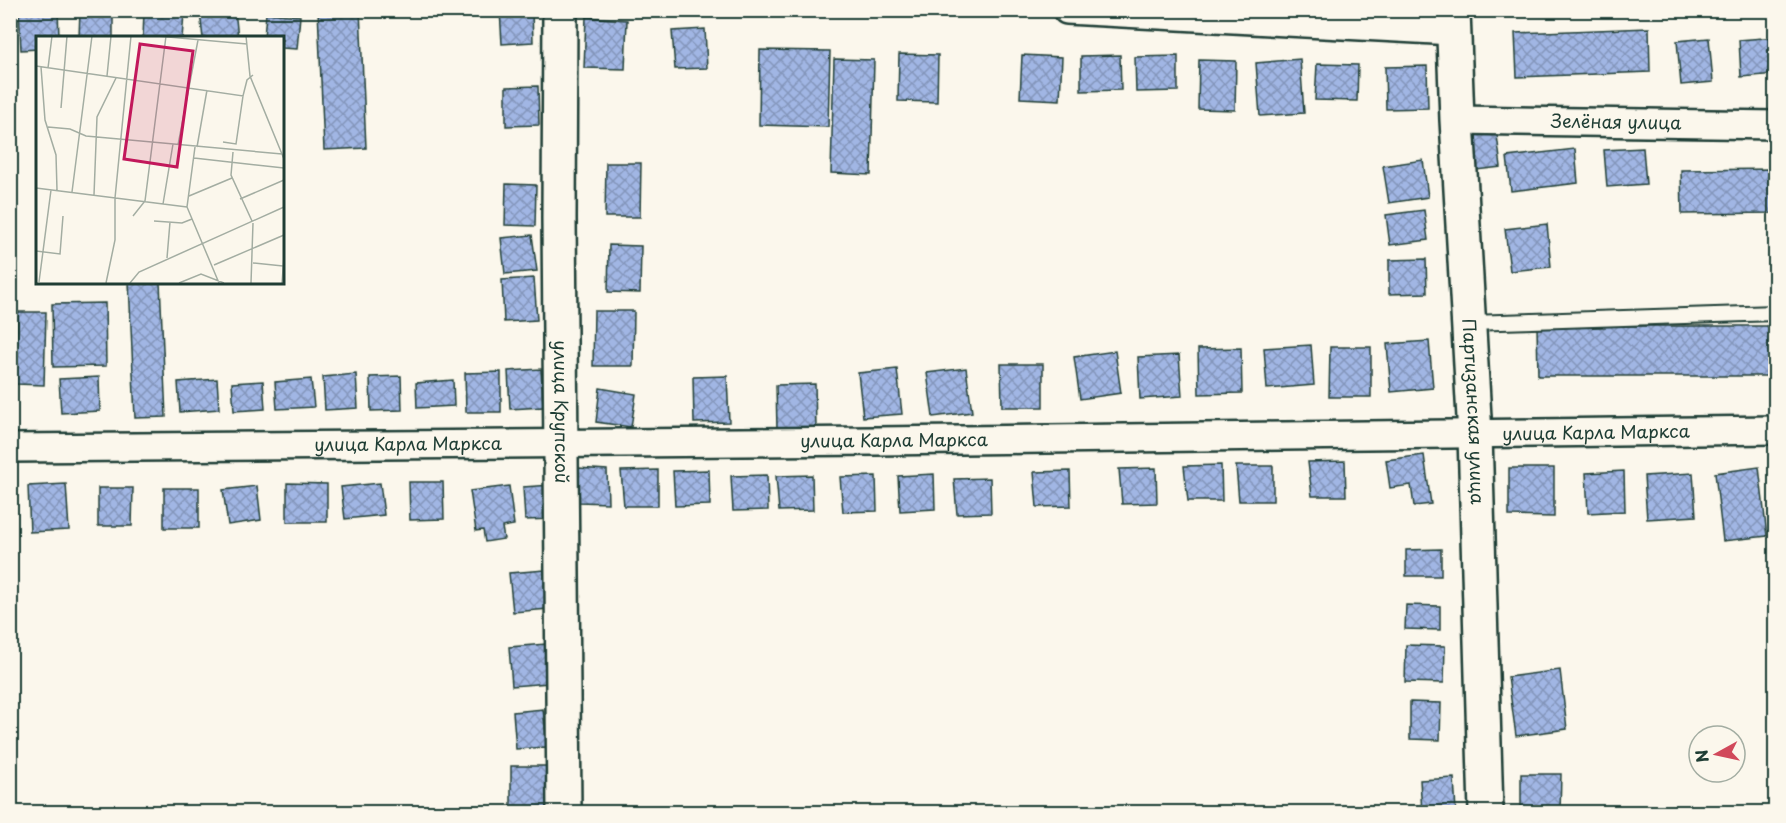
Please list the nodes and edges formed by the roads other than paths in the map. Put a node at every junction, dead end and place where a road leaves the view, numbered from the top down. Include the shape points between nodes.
1 (560, 10) edge
2 (1067, 10) edge
3 (1453, 21) edge
4 (1457, 120) junction
5 (1776, 125) edge
6 (1776, 313) edge
7 (1469, 323) junction
8 (1776, 430) edge
9 (1475, 435) junction
10 (561, 442) junction
11 (10, 448) edge
12 (564, 813) edge
13 (1486, 813) edge

1 - 10 street, улица Крупской
2 - 3 street
3 - 4 street, Партизанская улица
4 - 5 street, Зелёная улица
4 - 7 street, Партизанская улица
6 - 7 lane
7 - 9 street, Партизанская улица
8 - 9 street, улица Карла Маркса
9 - 10 street, улица Карла Маркса
9 - 13 street, Партизанская улица
10 - 11 street, улица Карла Маркса
10 - 12 street, улица Крупской

